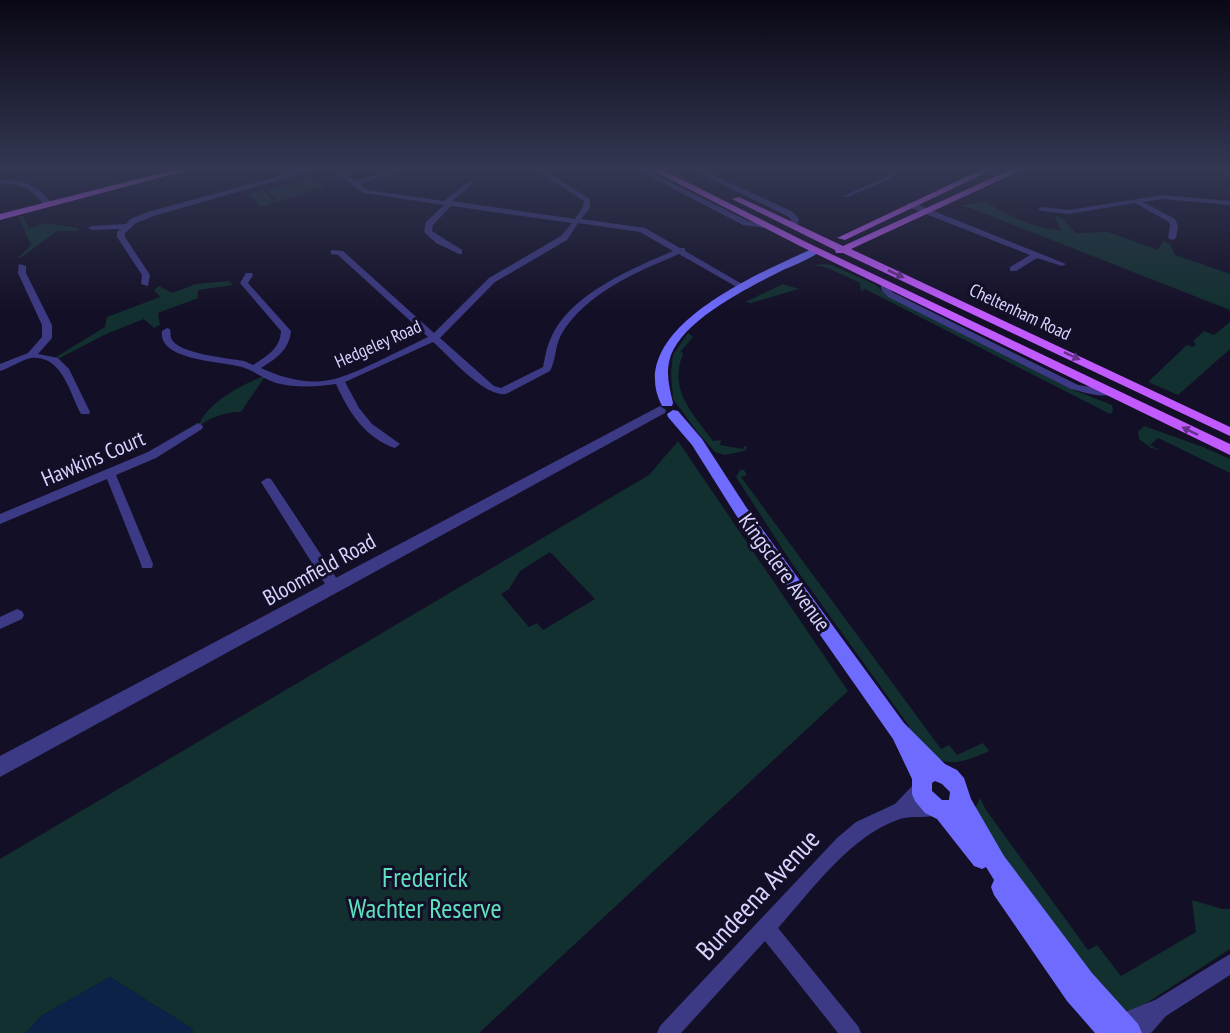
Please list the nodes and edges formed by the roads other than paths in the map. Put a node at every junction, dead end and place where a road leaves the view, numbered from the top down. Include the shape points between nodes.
1 (149, 215) edge
2 (437, 215) edge
3 (540, 215) edge
4 (580, 215) edge
5 (730, 215) edge
6 (745, 215) edge
7 (772, 215) edge
8 (791, 215) edge
9 (893, 215) edge
10 (917, 215) edge
11 (937, 215) edge
12 (1162, 215) edge
13 (577, 220) junction
14 (127, 226) junction
15 (766, 226) junction
16 (794, 226) junction
17 (92, 228) dead end
18 (878, 233) junction
19 (1172, 238) dead end
20 (844, 243) junction
21 (831, 244) junction
22 (681, 250) junction
23 (817, 250) junction
24 (334, 252) dead end
25 (459, 252) dead end
26 (1036, 255) junction
27 (828, 256) junction
28 (861, 257) junction
29 (1001, 265) dead end
30 (1064, 265) dead end
31 (22, 266) dead end
32 (783, 274) junction
33 (249, 275) dead end
34 (145, 284) dead end
35 (750, 288) junction
36 (167, 331) dead end
37 (434, 338) junction
38 (31, 355) junction
39 (254, 368) junction
40 (0, 369) edge
41 (339, 381) junction
42 (1157, 397) junction
43 (1144, 408) junction
44 (667, 409) junction
45 (85, 412) dead end
46 (198, 427) dead end
47 (1230, 432) edge
48 (395, 444) dead end
49 (1230, 450) edge
50 (110, 473) junction
51 (267, 482) dead end
52 (0, 519) edge
53 (147, 564) dead end
54 (334, 586) junction
55 (17, 615) dead end
56 (0, 623) edge
57 (0, 767) edge
58 (927, 780) junction
59 (947, 807) junction
60 (901, 810) junction
61 (765, 927) junction
62 (1230, 964) edge
63 (1123, 1031) edge
64 (667, 1033) edge
65 (851, 1033) edge

1 - 14 street
2 - 25 street via 428,232
3 - 13 street
4 - 13 street
5 - 15 street, Cheltenham Road
6 - 15 main road, Cheltenham Road
7 - 16 main road, Cheltenham Road
8 - 16 street, Cheltenham Road
9 - 20 main road
10 - 18 main road
11 - 26 street
12 - 19 street via 1172,221
13 - 22 street via 642,230
13 - 37 street, Hedgeley Road via 557,244 492,280
14 - 17 street
14 - 34 street via 121,237 146,275
15 - 23 main road, Cheltenham Road
16 - 20 main road
16 - 21 main road, Cheltenham Road
18 - 20 main road
18 - 28 main road via 863,245
20 - 21 main road, Cheltenham Road
20 - 27 main road
20 - 28 main road, Cheltenham Road
21 - 23 main road
22 - 35 street
22 - 37 street via 631,273 578,307 556,336 547,369 502,392 490,388
23 - 27 main road, Cheltenham Road
23 - 32 main road
24 - 37 street via 340,253
26 - 29 street via 1015,271
26 - 30 street
27 - 32 main road
27 - 43 main road, Cheltenham Road
28 -> 42 main road, Cheltenham Road
31 - 38 street via 47,325 47,338
32 - 35 main road
33 - 39 street via 244,283 286,331 284,346
35 - 44 main road via 688,324 672,341 664,356 662,373
36 - 39 street, Hedgeley Road via 166,338 175,349
37 - 41 street, Hedgeley Road
38 - 40 street
38 - 45 street via 55,360 66,371
39 - 41 street, Hedgeley Road via 293,384
41 - 48 street via 351,405 380,439
42 - 43 main road
42 - 47 main road, Cheltenham Road
49 -> 43 main road, Cheltenham Road
44 - 54 street, Bloomfield Road
44 - 58 main road, Kingsclere Avenue via 697,442 897,729
46 - 50 street, Hawkins Court via 168,447
50 - 52 street, Hawkins Court
50 - 53 street
51 - 54 street
54 - 57 street, Bloomfield Road
55 - 56 street
58 - 59 main road via 926,800
58 - 59 main road via 947,775 957,784
58 - 60 street, Bundeena Avenue
59 - 60 street, Bundeena Avenue
59 - 63 main road via 1076,992
60 - 61 street, Bundeena Avenue via 854,835
61 - 64 street, Bundeena Avenue
61 - 65 street
62 - 63 street

